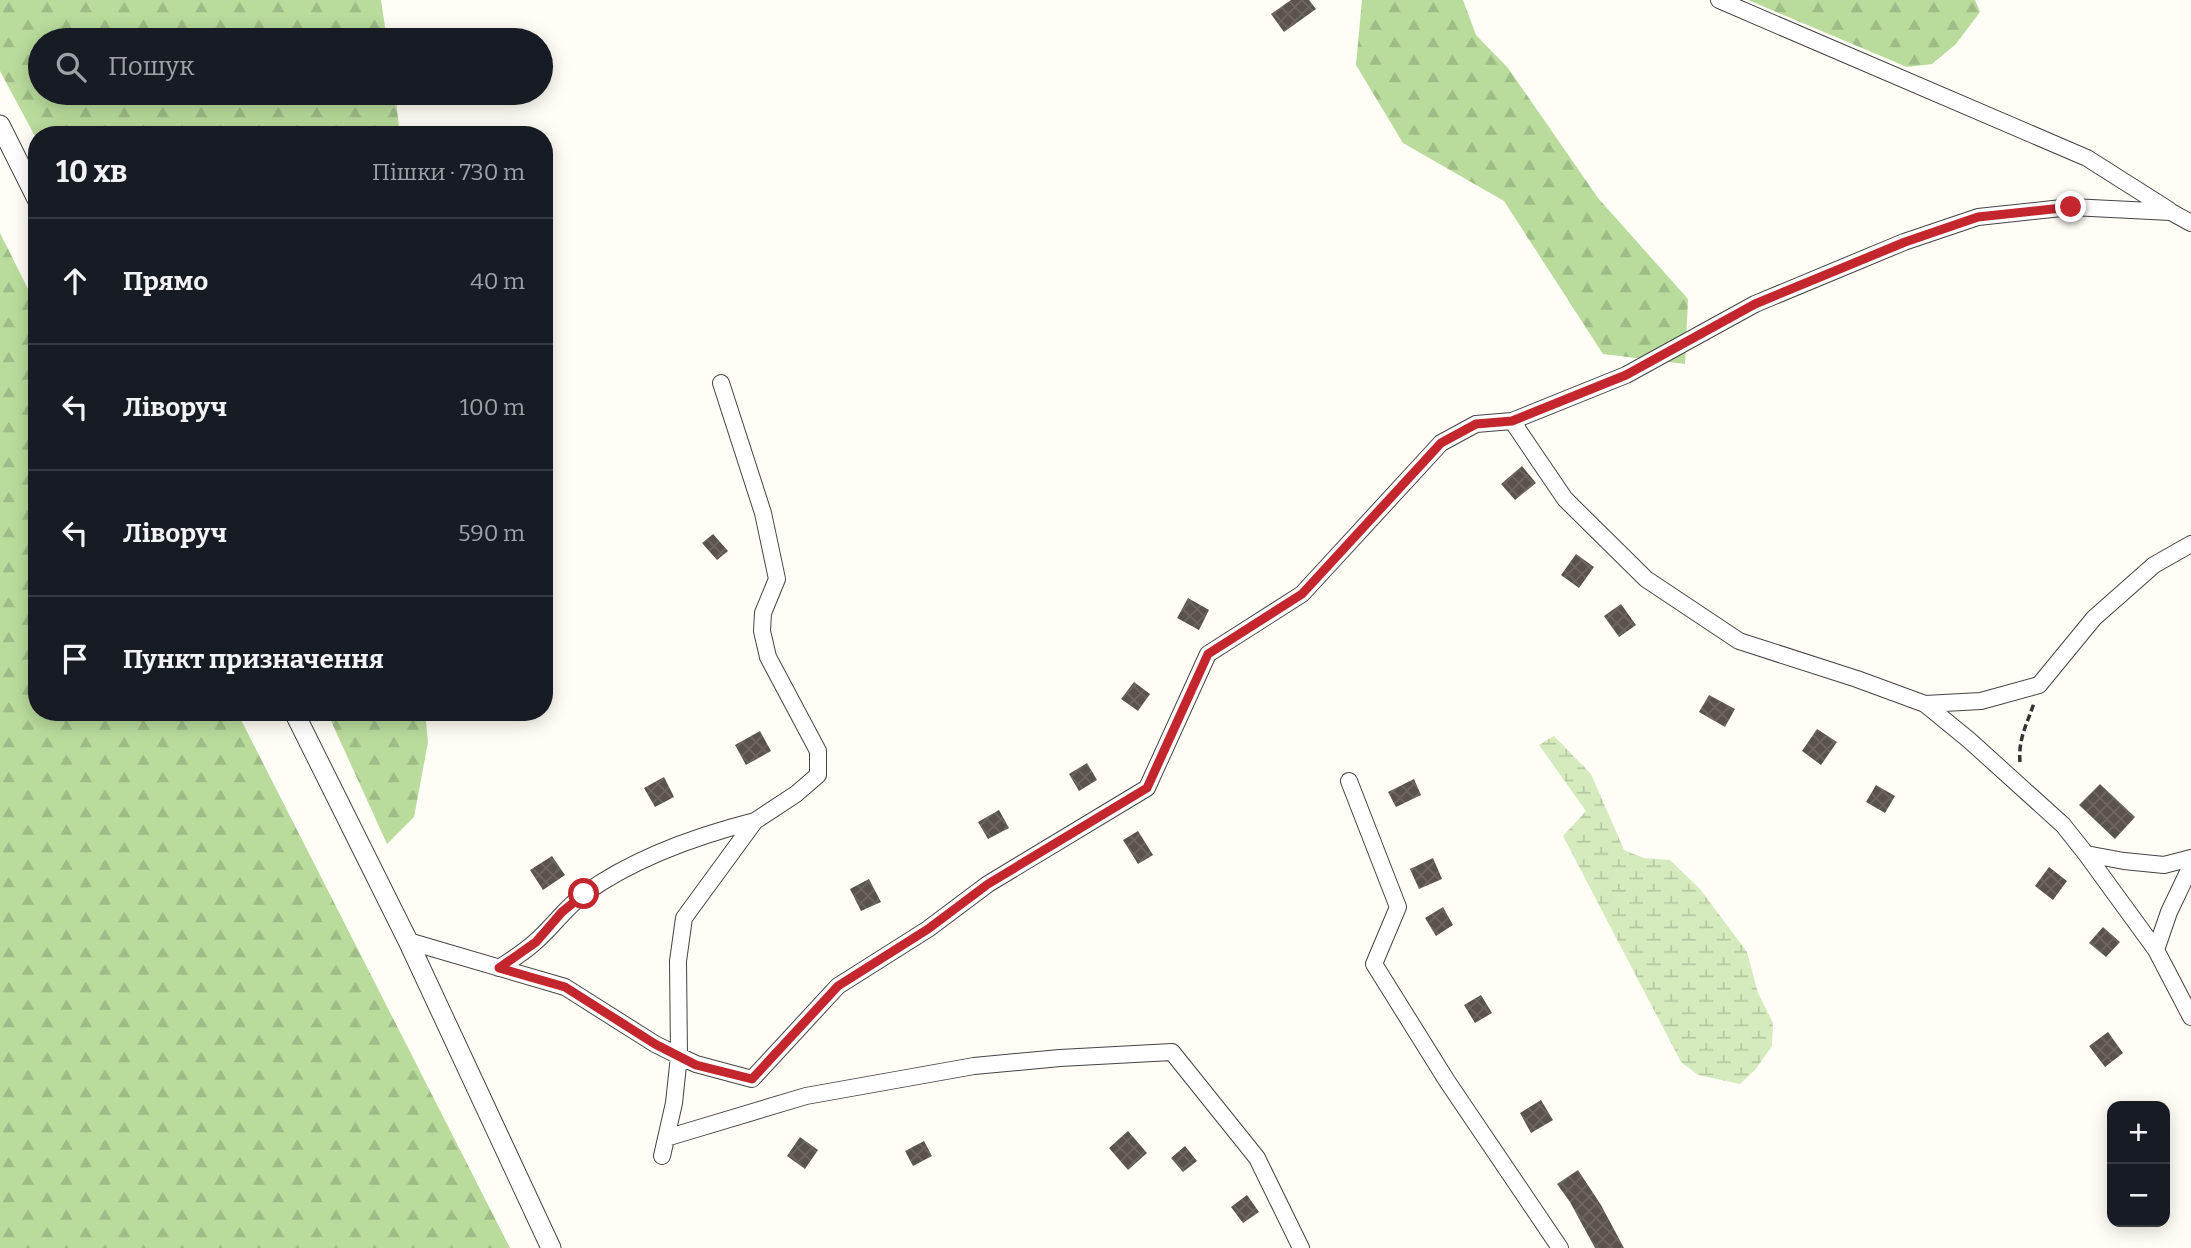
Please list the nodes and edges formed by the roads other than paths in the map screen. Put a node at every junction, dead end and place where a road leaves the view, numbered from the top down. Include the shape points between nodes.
1 (1722, 2) edge
2 (0, 125) edge
3 (28, 181) edge
4 (2171, 212) junction
5 (2191, 223) edge
6 (721, 383) dead end
7 (1512, 421) junction
8 (2191, 544) edge
9 (1925, 704) junction
10 (298, 721) edge
11 (1349, 781) dead end
12 (755, 821) junction
13 (2086, 854) junction
14 (2191, 858) edge
15 (2191, 866) edge
16 (408, 941) junction
17 (2156, 950) junction
18 (499, 968) junction
19 (2191, 1017) edge
20 (680, 1056) junction
21 (666, 1138) junction
22 (662, 1156) dead end
23 (551, 1248) edge
24 (1301, 1248) edge
25 (1560, 1248) edge

1 - 4 street via 2087,158
2 - 3 street
4 - 5 street
4 - 7 street via 2071,207 1978,217 1755,304 1626,375
6 - 12 street via 763,513 777,579 763,614 768,657 818,751 818,775
7 - 9 street via 1565,499 1646,579 1739,641
7 - 20 street via 1476,424 1441,443 1302,594 1208,654 1147,788 988,884 838,986 752,1079 696,1065
8 - 9 street via 2154,565 2095,618 2039,685 1980,701
9 - 13 street via 2063,825
10 - 16 street
11 - 25 street via 1398,907 1374,964
12 - 18 street via 711,832 615,875 562,912 536,942
12 - 20 street via 684,918 678,961
13 - 14 street via 2164,864
13 - 17 street
15 - 17 street
16 - 18 street
16 - 23 street
17 - 19 street
18 - 20 street via 565,987
20 - 21 street
21 - 22 street
21 - 24 street via 806,1096 974,1066 1171,1052 1257,1158

